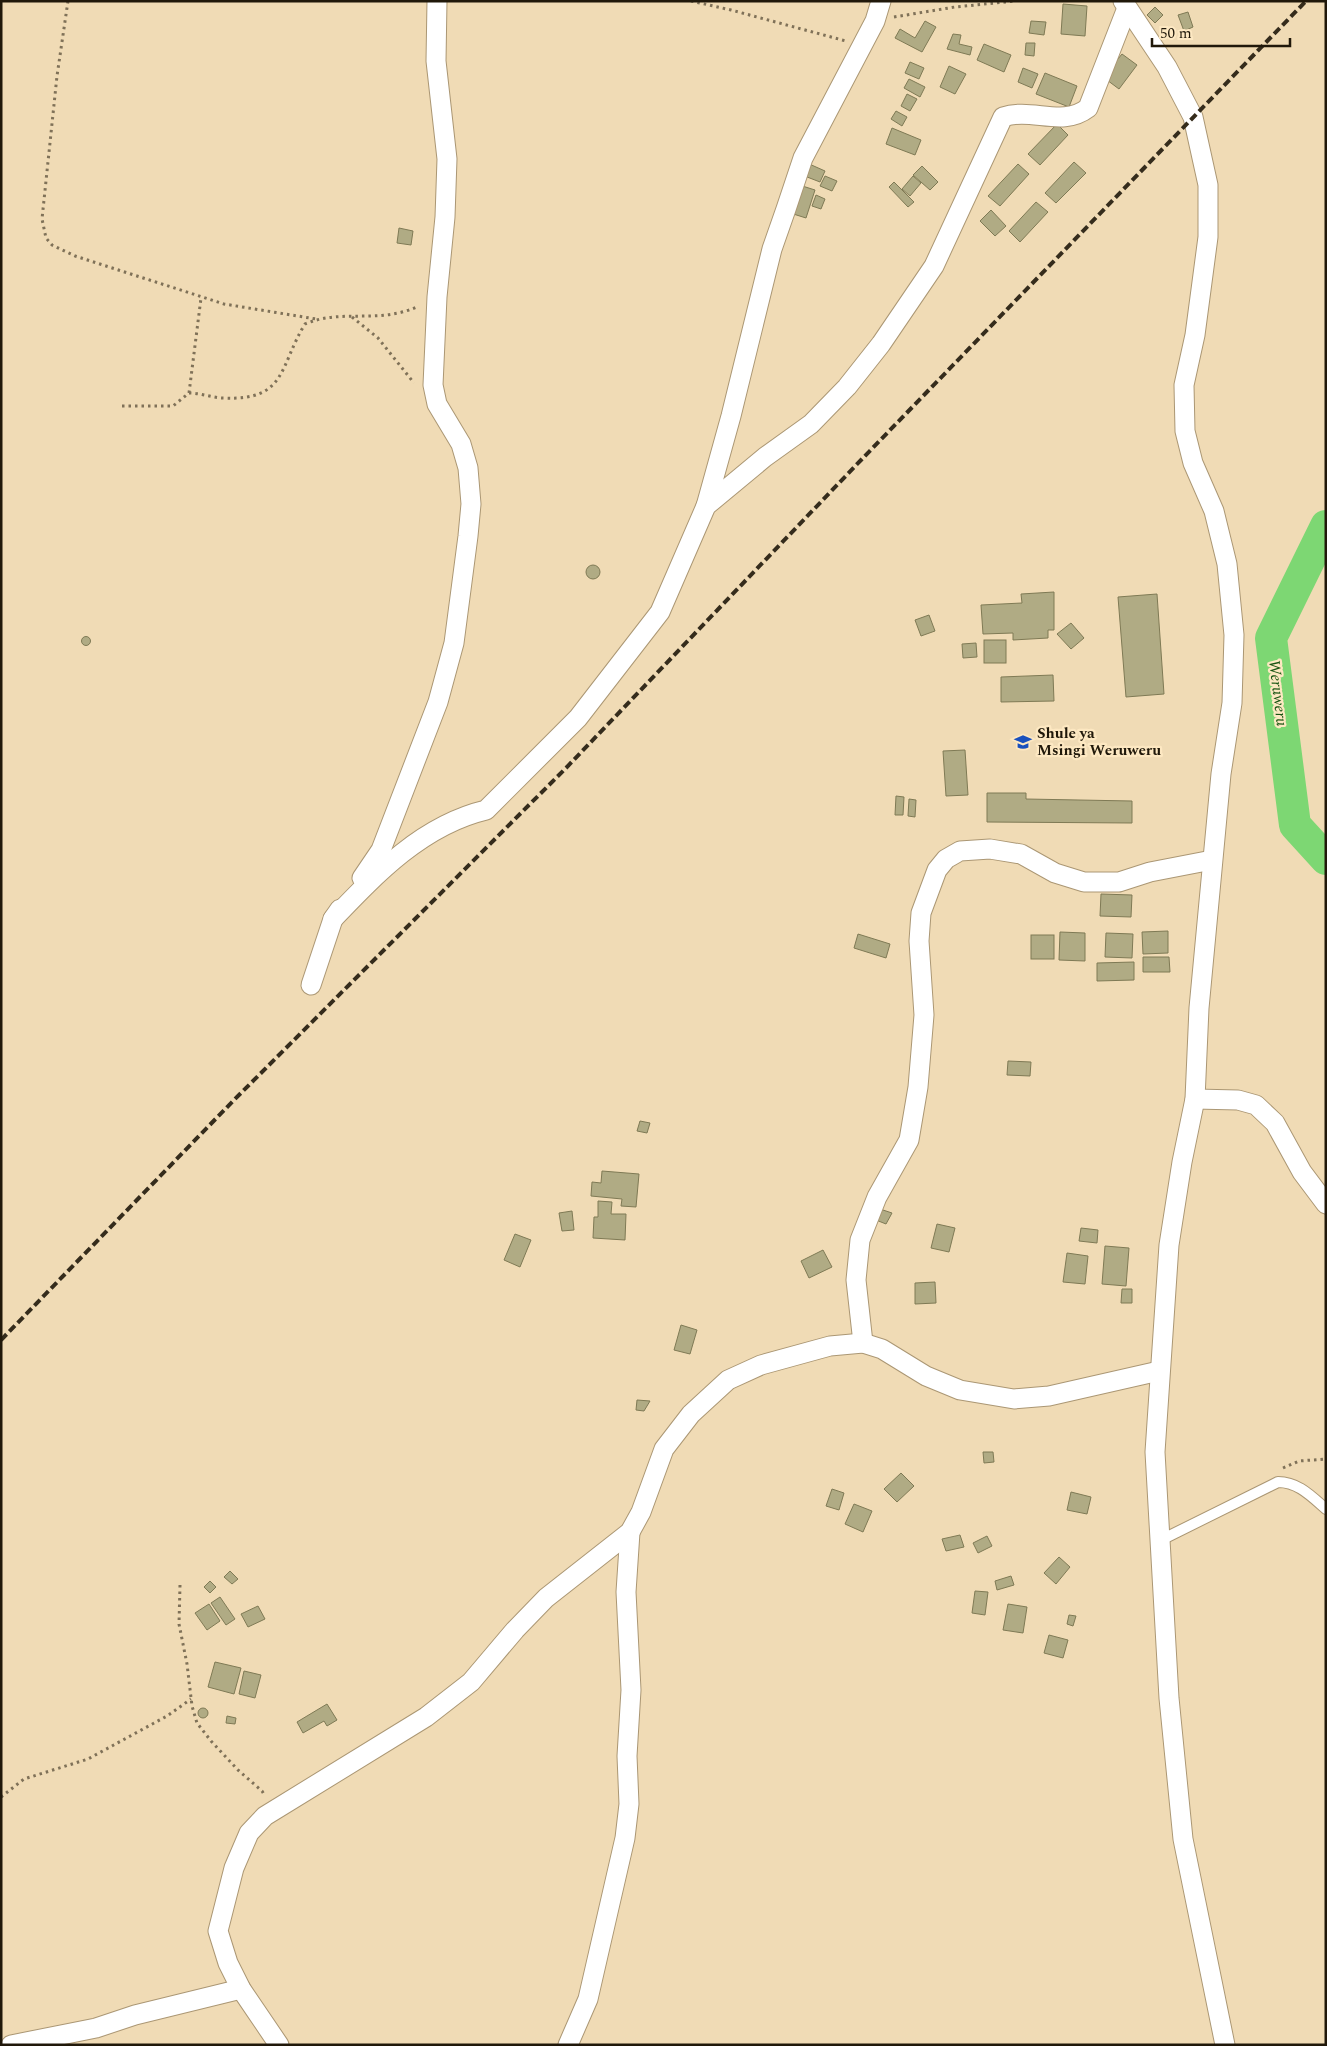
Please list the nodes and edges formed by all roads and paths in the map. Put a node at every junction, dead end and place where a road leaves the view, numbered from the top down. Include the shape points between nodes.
1 (68, 1) edge
2 (437, 1) edge
3 (691, 1) edge
4 (881, 1) edge
5 (1015, 1) edge
6 (1125, 4) edge
7 (875, 21) junction
8 (861, 45) junction
9 (438, 297) junction
10 (201, 298) junction
11 (352, 317) junction
12 (316, 319) junction
13 (416, 384) dead end
14 (189, 393) junction
15 (122, 406) dead end
16 (706, 506) junction
17 (1212, 860) junction
18 (334, 919) junction
19 (311, 985) dead end
20 (1196, 1099) junction
21 (1326, 1204) edge
22 (863, 1343) junction
23 (1159, 1371) junction
24 (1326, 1459) edge
25 (1264, 1487) junction
26 (1326, 1509) edge
27 (630, 1532) junction
28 (1159, 1541) junction
29 (180, 1585) dead end
30 (191, 1698) junction
31 (1, 1797) edge
32 (265, 1816) junction
33 (241, 1989) junction
34 (11, 2045) edge
35 (279, 2045) edge
36 (568, 2045) edge
37 (1225, 2045) edge

1 - 10 path via 42,219 46,238 52,245 75,256
2 - 9 street via 436,61 447,159
3 - 8 path
4 - 7 street
5 - 7 path via 955,7
6 - 16 street via 1088,108 1080,115 1068,118 1014,114 1003,117 934,266 881,344 847,387 811,424
6 - 17 street via 1168,67 1193,117 1208,185 1208,237 1195,335 1184,385 1185,431 1193,463 1214,511 1227,564 1234,634 1232,703
7 - 8 street
8 - 16 street via 803,158 772,249
9 - 11 path via 398,315
9 - 18 street via 433,385 437,404 460,444 468,468 471,504 454,644 438,702 381,850
10 - 12 path
10 - 14 path
11 - 12 path
11 - 13 path via 378,338
12 - 14 path via 305,324 285,365 267,391 246,398
14 - 15 path via 173,406
16 - 18 street via 660,612 578,718 486,810 467,814 437,829 400,854
17 - 20 street via 1199,1008
17 - 22 street via 1150,872 1119,882 1084,882 1055,873 1021,854 990,849 960,851 946,859 937,870 921,913 919,941 924,1016 918,1088 909,1140 877,1197 860,1240 856,1280
18 - 19 street
20 - 21 street via 1238,1100 1256,1105 1275,1123 1302,1172
20 - 23 street via 1169,1245
22 - 23 street via 882,1349 926,1376 960,1390 1014,1399 1049,1396
22 - 27 street via 830,1346 768,1363 728,1380 691,1414 664,1449 641,1512
23 - 28 street via 1155,1452
24 - 25 path via 1299,1461 1282,1469
25 - 26 lane via 1290,1482
25 - 28 lane
27 - 32 street via 546,1598 464,1688 426,1717
27 - 36 street via 626,1592 631,1690 627,1756 629,1804 625,1838 588,1999
28 - 37 street via 1169,1698 1183,1839
29 - 30 path via 179,1624
30 - 31 path via 166,1716 88,1759 24,1779
30 - 32 path via 197,1723 211,1742 262,1791 267,1801
32 - 33 street via 250,1833 234,1868 218,1931 228,1963
33 - 34 street via 134,2015 96,2028
33 - 35 street

